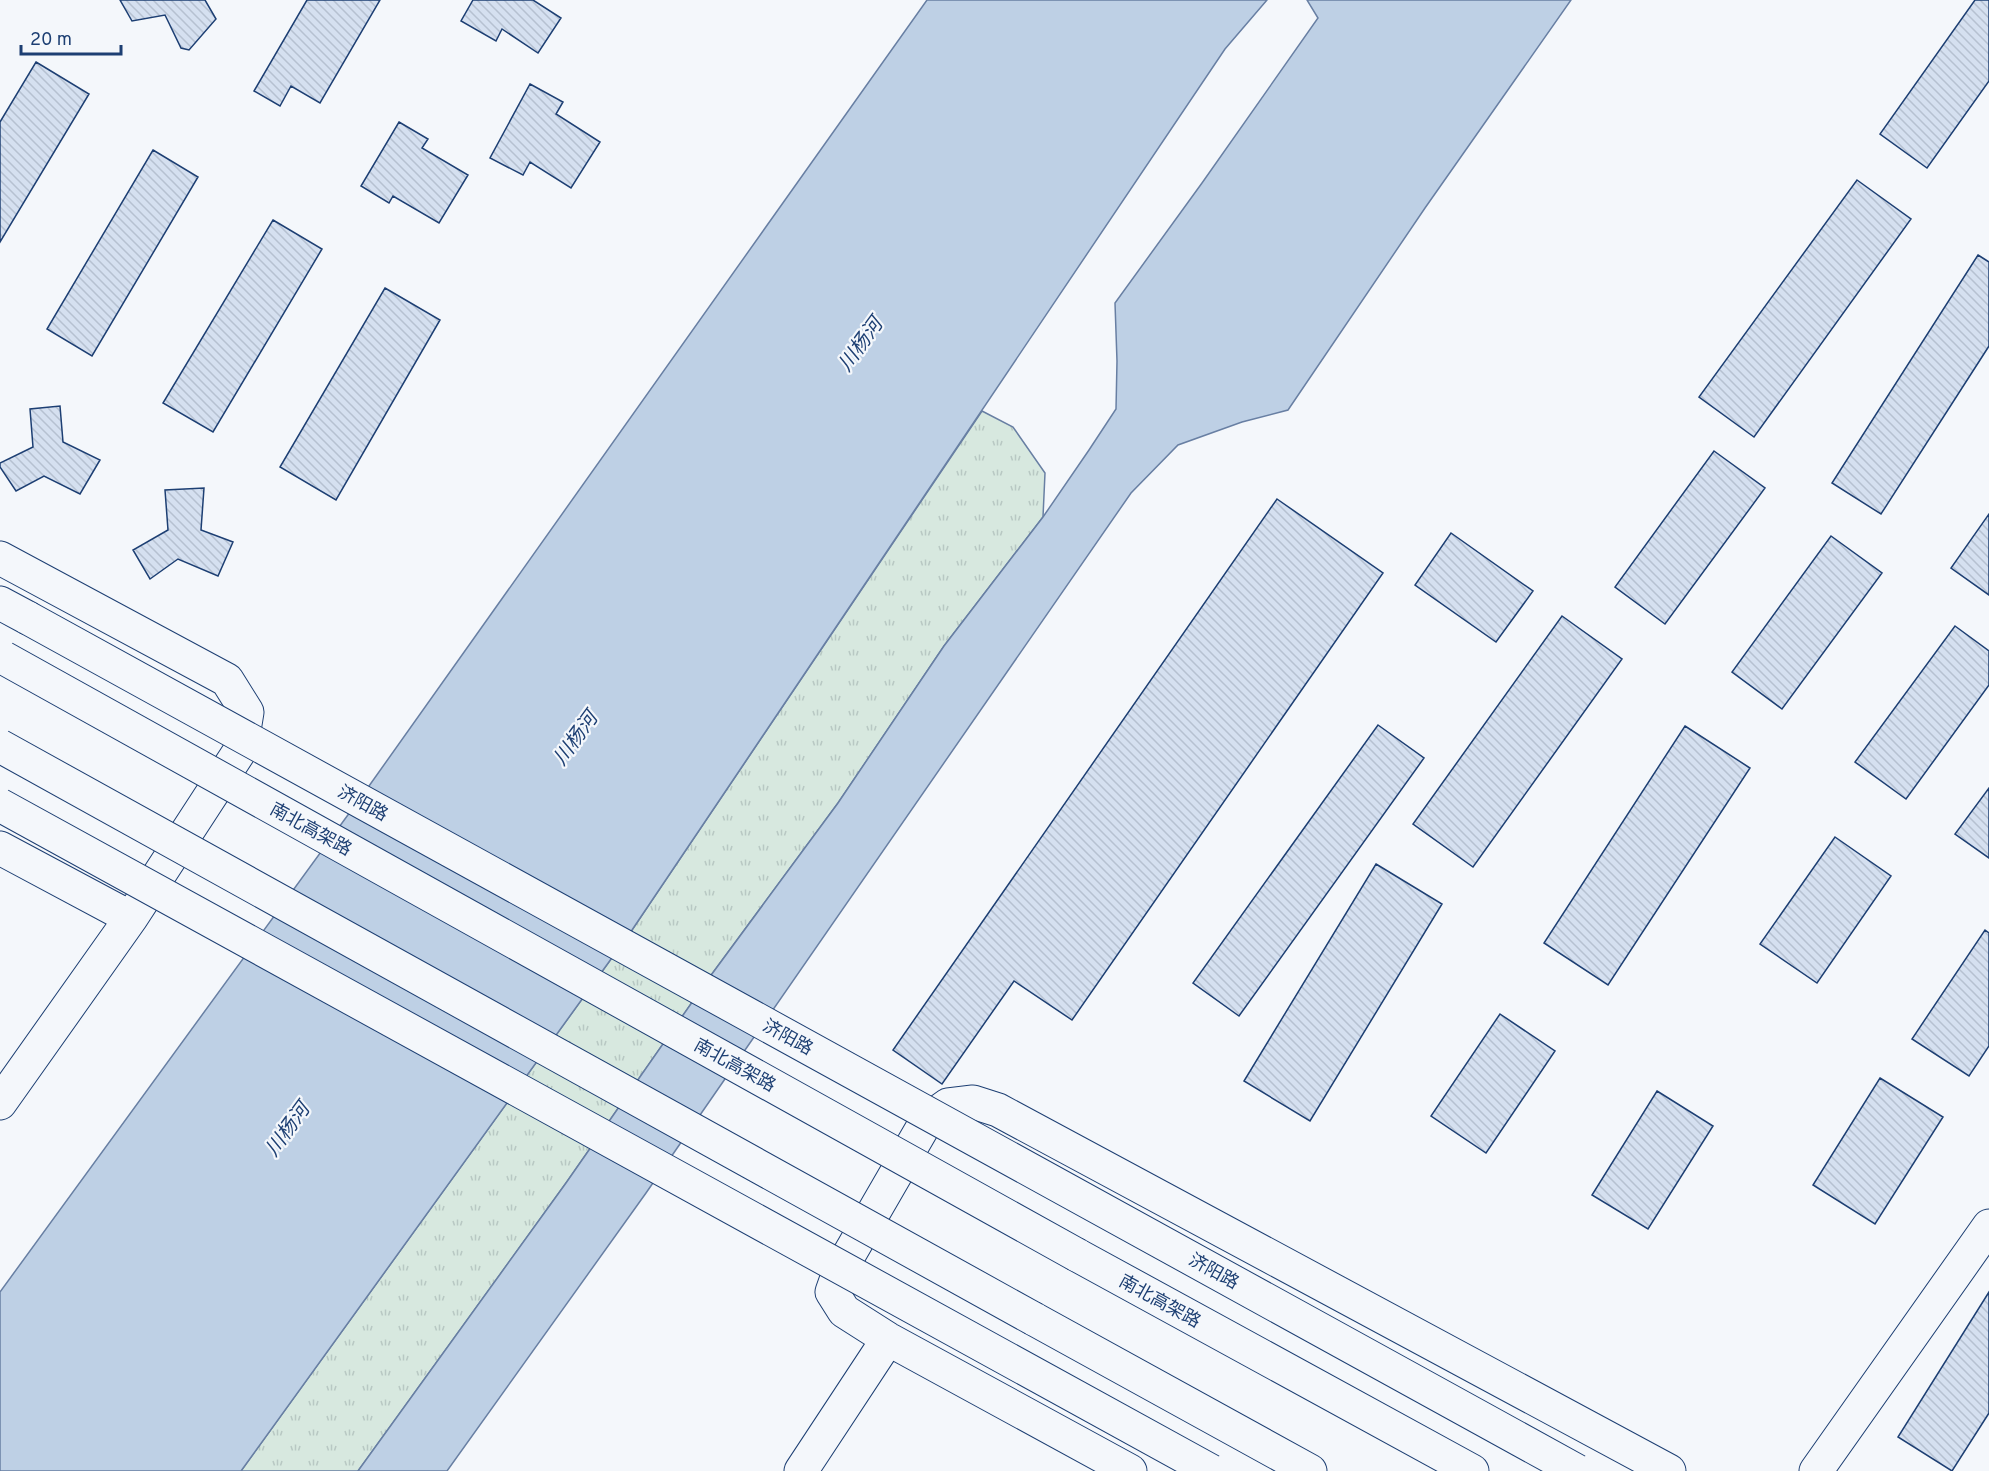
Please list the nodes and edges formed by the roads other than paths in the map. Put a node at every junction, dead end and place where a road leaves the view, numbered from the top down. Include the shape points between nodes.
1 (0, 558) edge
2 (0, 603) edge
3 (0, 656) edge
4 (0, 746) edge
5 (0, 805) edge
6 (0, 848) edge
7 (131, 918) junction
8 (0, 1102) edge
9 (1989, 1226) edge
10 (888, 1339) junction
11 (801, 1471) edge
12 (1130, 1471) edge
13 (1212, 1471) edge
14 (1310, 1471) edge
15 (1472, 1471) edge
16 (1577, 1471) edge
17 (1669, 1471) edge
18 (1816, 1471) edge

1 - 7 main road via 227,680 247,712 241,749
2 - 16 main road, 济阳路, bridge
3 - 15 main road, 南北高架路, bridge
4 - 14 main road, bridge
5 - 13 main road, bridge
6 - 7 main road
7 - 8 main road
9 - 18 main road
10 - 11 main road
10 - 12 main road
10 - 17 main road via 844,1311 832,1292 838,1272 927,1120 948,1105 973,1102 998,1110

